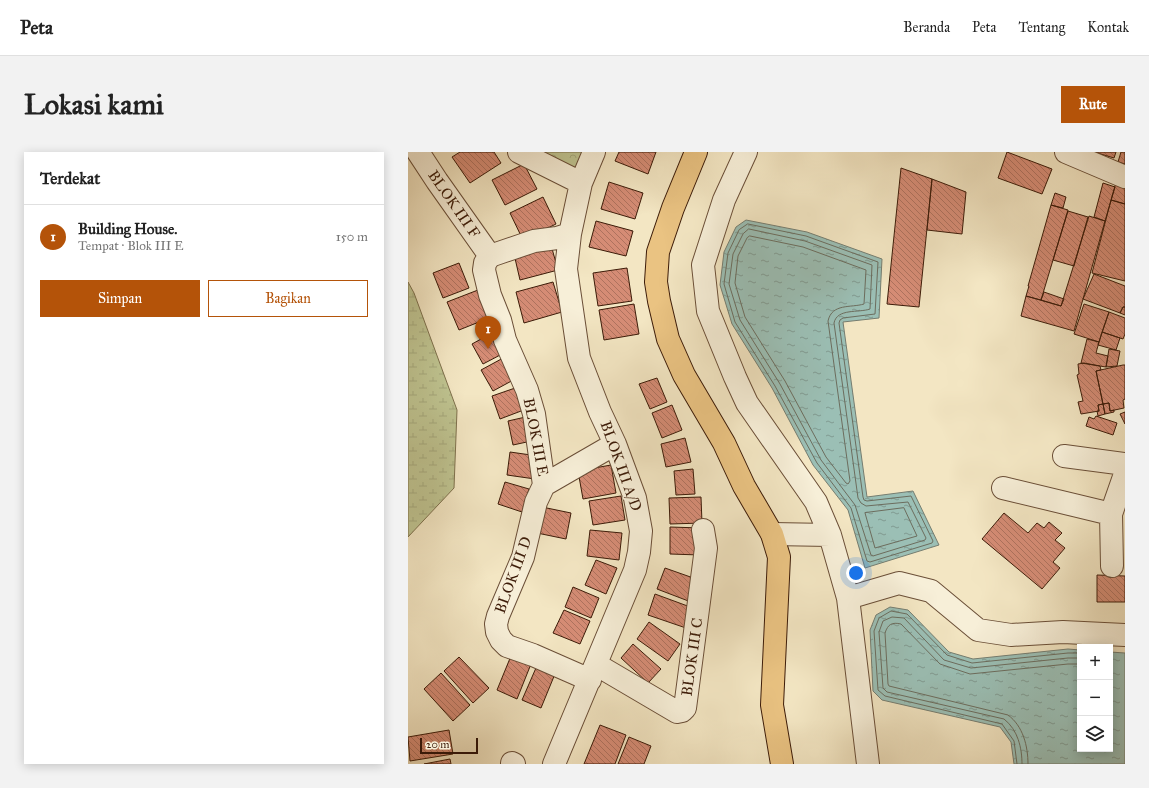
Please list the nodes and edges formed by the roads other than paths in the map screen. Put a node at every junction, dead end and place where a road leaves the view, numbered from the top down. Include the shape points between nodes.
1 (418, 152) edge
2 (519, 152) edge
3 (594, 152) edge
4 (696, 152) edge
5 (746, 152) edge
6 (1066, 152) edge
7 (1125, 177) edge
8 (581, 183) junction
9 (570, 234) junction
10 (490, 256) junction
11 (616, 444) junction
12 (1064, 456) dead end
13 (1125, 464) edge
14 (1125, 474) edge
15 (544, 485) junction
16 (1002, 488) dead end
17 (1111, 514) junction
18 (703, 530) dead end
19 (772, 534) junction
20 (830, 535) junction
21 (1112, 566) dead end
22 (848, 598) junction
23 (1125, 635) edge
24 (593, 673) junction
25 (554, 764) edge
26 (782, 764) edge
27 (868, 764) edge

1 - 10 street, BLOK III F
2 - 8 street
3 - 8 street, BLOK III A/D
4 - 19 main road via 658,252 656,282 659,301 668,339 684,375 724,443 744,486
5 - 20 street via 724,200 703,265 708,311 747,403 816,502
6 - 7 street
8 - 9 street, BLOK III A/D
9 - 10 street via 534,241
9 - 11 street, BLOK III A/D via 566,269 579,358 600,412
10 - 15 street, BLOK III E via 484,270 506,340 534,414
11 - 15 street, BLOK III E
11 - 24 street, BLOK III A/D via 635,498 641,531 639,552 636,570
12 - 13 street
14 - 17 street
15 - 24 street, BLOK III D via 536,502 523,557 498,616 497,632 507,646
16 - 17 street
17 - 21 street
18 - 24 street, BLOK III C via 706,548 682,711 677,712
19 - 20 street
19 - 26 main road via 779,557 772,705
20 - 22 street
22 - 23 street via 899,583 931,591 978,630 1011,635 1063,632
22 - 27 street
24 - 25 street, BLOK III A/D

